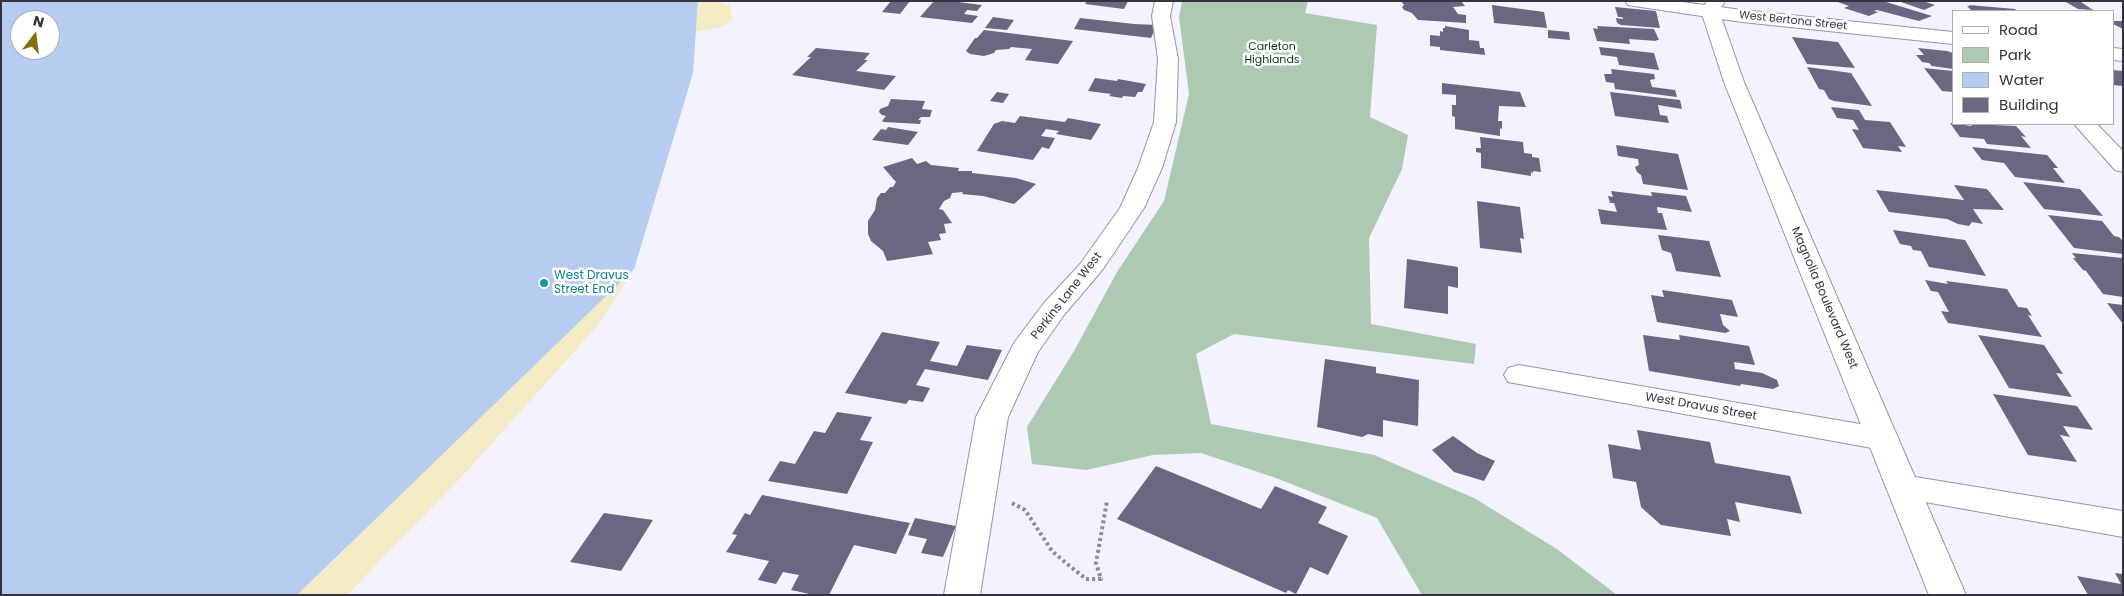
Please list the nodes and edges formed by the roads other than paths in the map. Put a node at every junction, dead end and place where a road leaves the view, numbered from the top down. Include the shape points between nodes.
1 (1164, 1) edge
2 (1634, 1) edge
3 (1713, 6) edge
4 (1952, 38) edge
5 (2086, 125) edge
6 (2123, 165) edge
7 (1519, 375) dead end
8 (1883, 439) junction
9 (1902, 487) junction
10 (2123, 524) edge
11 (962, 595) edge
12 (1948, 595) edge

1 - 11 street, Perkins Lane West via 1161,16 1168,59 1166,112 1150,168 1132,208 1090,269 1054,309 1024,350 992,417
2 - 3 street, West Bertona Street
3 - 4 street, West Bertona Street
3 - 8 street, Magnolia Boulevard West via 1719,42 1734,82
5 - 6 street
7 - 8 street, West Dravus Street
8 - 9 street, Magnolia Boulevard West
9 - 10 street
9 - 12 street, Magnolia Boulevard West

